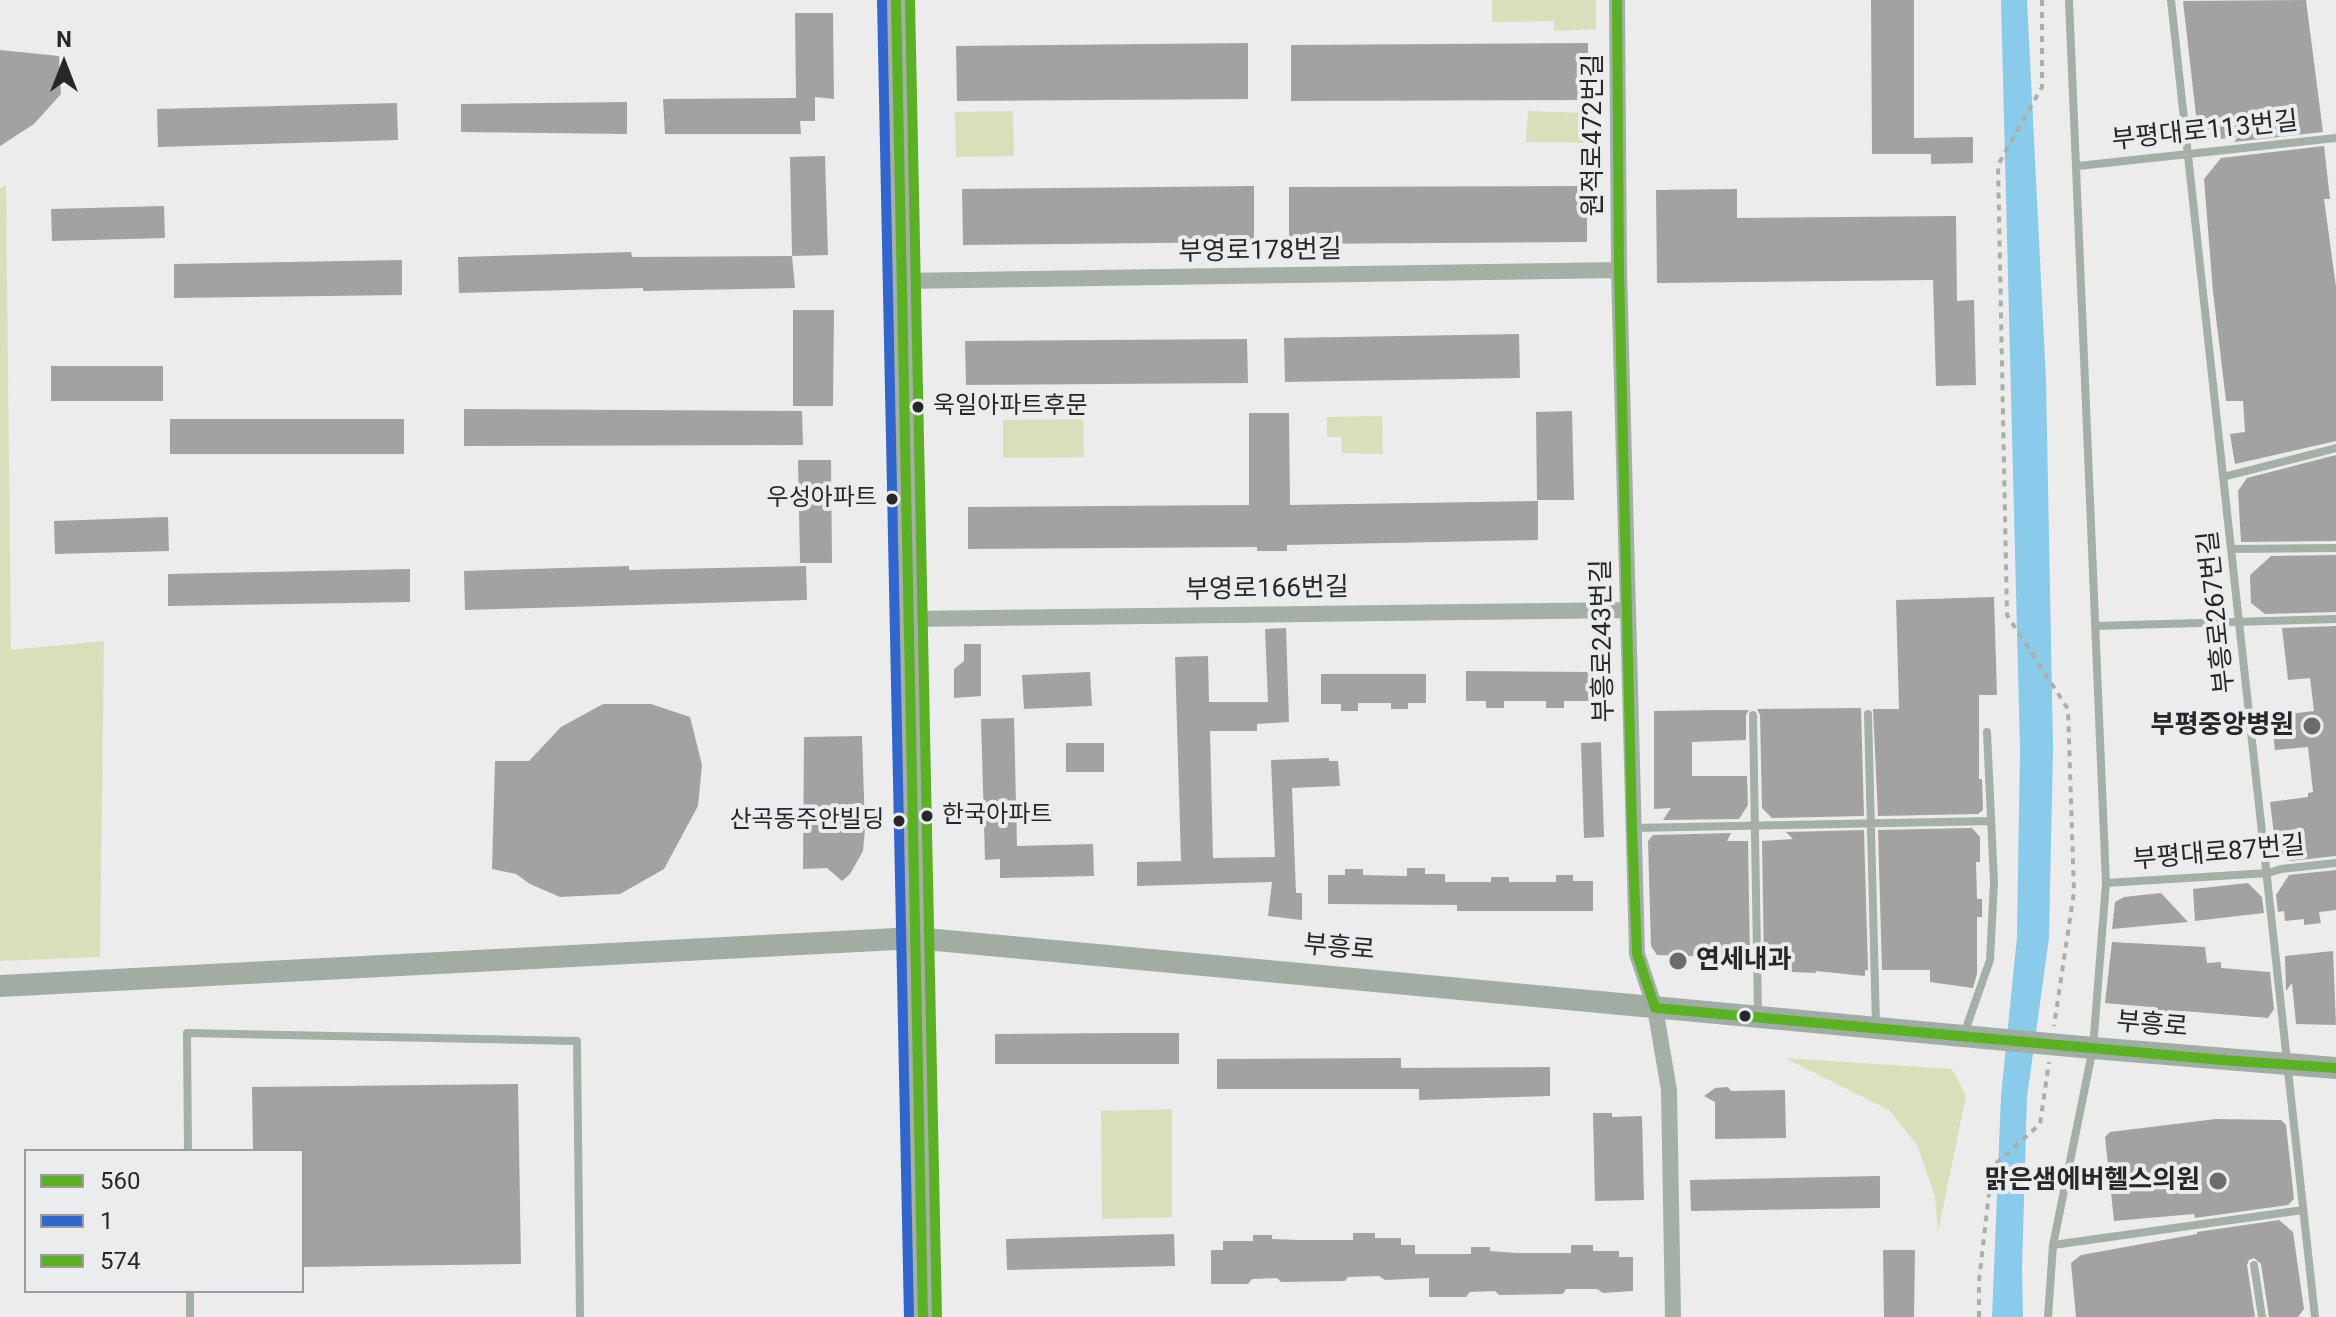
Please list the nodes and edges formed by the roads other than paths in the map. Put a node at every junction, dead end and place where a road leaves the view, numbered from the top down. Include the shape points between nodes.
1 (896, 0) edge
2 (1617, 0) edge
3 (2069, 0) edge
4 (2171, 0) edge
5 (2336, 138) edge
6 (2188, 155) junction
7 (2078, 166) junction
8 (1619, 270) junction
9 (901, 281) junction
10 (2336, 448) edge
11 (2223, 477) junction
12 (2336, 548) edge
13 (2231, 549) junction
14 (1627, 610) junction
15 (908, 619) junction
16 (2336, 619) edge
17 (2239, 622) junction
18 (2095, 626) junction
19 (1868, 714) dead end
20 (1753, 715) dead end
21 (1987, 732) dead end
22 (1991, 821) junction
23 (1871, 823) junction
24 (1755, 826) junction
25 (1632, 828) junction
26 (2336, 863) edge
27 (2268, 873) junction
28 (2106, 883) junction
29 (915, 938) junction
30 (0, 986) edge
31 (1655, 1008) junction
32 (1758, 1017) junction
33 (1877, 1028) junction
34 (1963, 1036) junction
35 (2093, 1048) junction
36 (2285, 1064) junction
37 (2336, 1068) edge
38 (188, 1149) edge
39 (2303, 1210) junction
40 (2053, 1245) junction
41 (2254, 1265) dead end
42 (190, 1293) edge
43 (190, 1317) edge
44 (580, 1317) edge
45 (923, 1317) edge
46 (1673, 1317) edge
47 (2048, 1317) edge
48 (2262, 1317) edge
49 (2315, 1317) edge

1 - 9 street
2 - 8 street, 원적로472번길
3 - 7 lane
4 - 6 lane, 부흥로267번길
5 - 6 lane, 부평대로113번길
6 - 7 lane, 부평대로113번길
6 - 11 lane, 부흥로267번길
7 - 18 lane
8 - 9 street, 부영로178번길
8 - 14 street, 부흥로243번길
9 - 15 street
10 - 11 lane
11 - 13 lane, 부흥로267번길
12 - 13 lane
13 - 17 lane, 부흥로267번길
14 - 15 street, 부영로166번길
14 - 25 street, 부흥로243번길
15 - 29 street
16 - 17 lane
17 - 18 lane
17 - 27 lane, 부흥로267번길
18 - 28 lane
19 - 23 lane
20 - 24 lane
21 - 22 lane
22 - 23 lane
22 - 34 lane via 1990,960
23 - 24 lane
23 - 33 lane
24 - 25 lane
24 - 32 lane
25 - 31 street, 부흥로243번길 via 1637,954
26 - 27 lane, 부평대로87번길
27 - 28 lane, 부평대로87번길
27 - 36 lane, 부흥로267번길
28 - 35 lane
29 - 30 main road, 부흥로
29 - 31 main road, 부흥로
29 - 45 street
31 - 32 main road, 부흥로
31 - 46 street, 부흥로243번길 via 1669,1090
32 - 33 main road, 부흥로
33 - 34 main road, 부흥로
34 - 35 main road, 부흥로, bridge
35 - 36 main road, 부흥로
35 - 40 lane
36 - 37 main road, 부흥로
36 - 39 lane, 부흥로267번길
38 - 44 lane via 187,1033 577,1041
39 - 40 lane
39 - 49 lane, 부흥로267번길
40 - 47 lane
41 - 48 lane
42 - 43 lane

